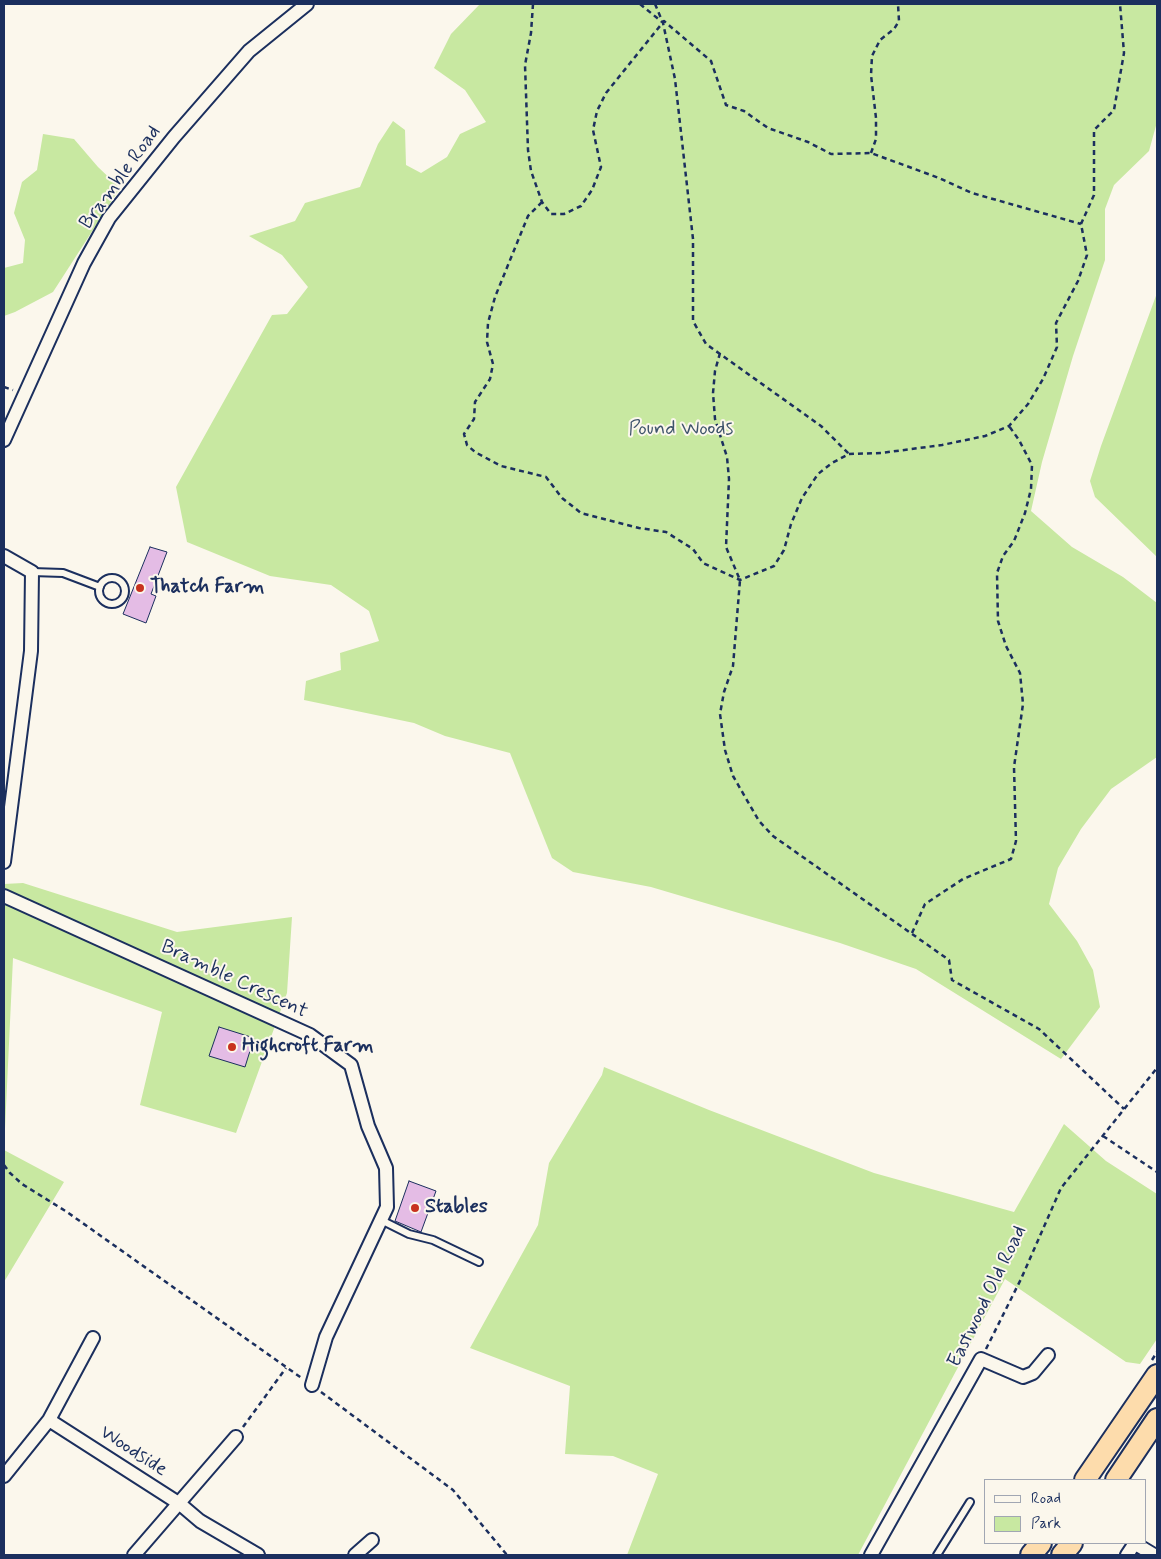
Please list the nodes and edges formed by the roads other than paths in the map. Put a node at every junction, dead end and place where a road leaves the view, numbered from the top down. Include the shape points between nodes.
1 (307, 4) edge
2 (4, 440) edge
3 (4, 556) edge
4 (32, 572) junction
5 (100, 587) junction
6 (4, 862) edge
7 (4, 896) edge
8 (381, 1220) junction
9 (479, 1262) dead end
10 (93, 1338) dead end
11 (1048, 1355) dead end
12 (1157, 1375) edge
13 (312, 1385) road end
14 (49, 1420) junction
15 (1157, 1420) edge
16 (236, 1436) road end
17 (4, 1476) edge
18 (1086, 1479) edge
19 (1117, 1479) edge
20 (970, 1502) dead end
21 (180, 1504) junction
22 (372, 1540) dead end
23 (1040, 1544) edge
24 (1071, 1544) edge
25 (1133, 1544) edge
26 (1136, 1544) edge
27 (134, 1555) edge
28 (258, 1555) edge
29 (355, 1555) edge
30 (870, 1555) edge
31 (937, 1555) edge
32 (1031, 1555) edge
33 (1062, 1555) edge
34 (1127, 1555) edge
35 (1154, 1555) edge

1 - 2 street, Bramble Road via 249,51 174,137 110,218 84,263
3 - 4 street
4 - 5 lane via 63,573
4 - 6 street via 31,651
5 - 5 lane via 109,578 117,578 125,588 124,596 114,604 106,602 100,595
7 - 8 street, Bramble Crescent via 310,1035 351,1065 368,1126 386,1168 387,1208
8 - 9 lane
8 - 13 street, Bramble Crescent via 326,1337
10 - 14 street
11 - 30 street, Eastwood Old Road via 1034,1373 1023,1377 981,1359
12 - 18 highway
14 - 17 street
14 - 21 street, Woodside
15 - 19 highway
16 - 21 street
20 - 31 lane
21 - 27 street
21 - 28 street, Woodside via 200,1521
22 - 29 street
23 - 32 highway
24 - 33 highway
25 - 34 street
26 - 35 street

